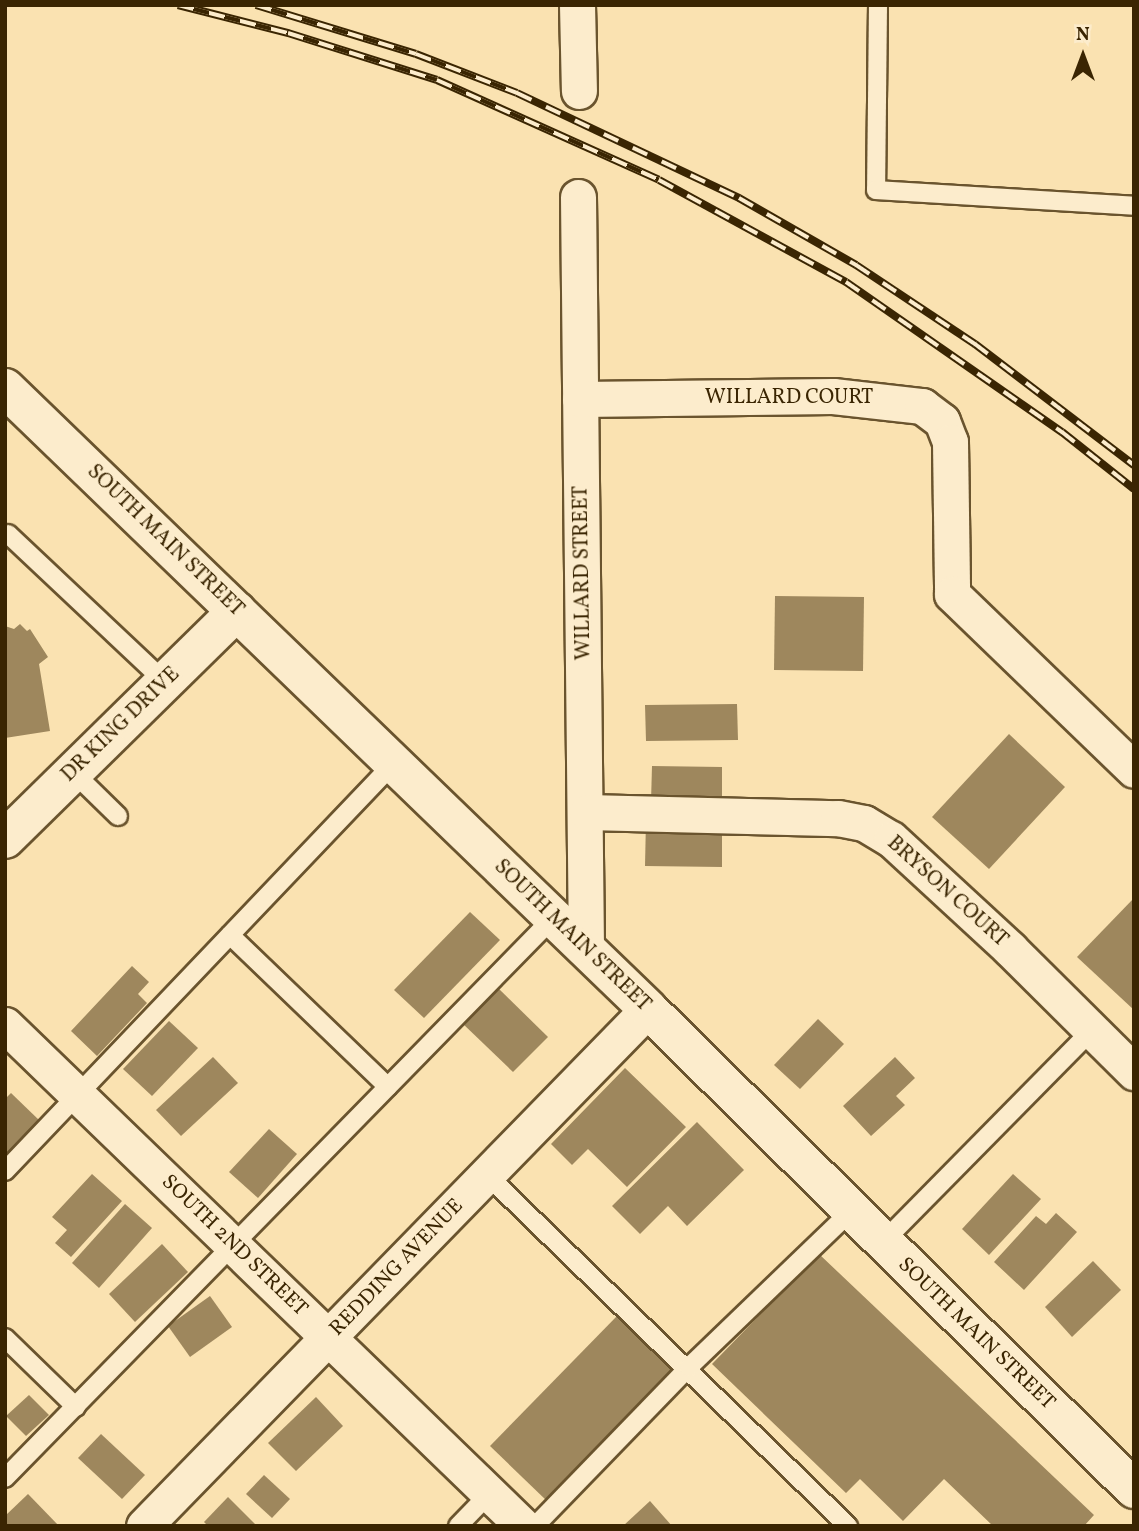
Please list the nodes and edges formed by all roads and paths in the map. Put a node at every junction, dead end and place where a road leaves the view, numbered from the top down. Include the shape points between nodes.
1 (577, 5) edge
2 (878, 5) edge
3 (579, 91) dead end
4 (578, 197) dead end
5 (1134, 206) edge
6 (5, 387) edge
7 (580, 399) junction
8 (8, 534) dead end
9 (237, 611) junction
10 (165, 682) junction
11 (394, 762) junction
12 (1134, 770) edge
13 (73, 772) junction
14 (587, 812) junction
15 (118, 816) dead end
16 (5, 839) edge
17 (553, 918) junction
18 (230, 934) junction
19 (586, 949) junction
20 (648, 1009) junction
21 (5, 1025) edge
22 (1092, 1030) junction
23 (1134, 1072) edge
24 (388, 1087) junction
25 (78, 1095) junction
26 (5, 1171) edge
27 (487, 1175) junction
28 (851, 1212) junction
29 (883, 1242) junction
30 (233, 1245) junction
31 (5, 1338) edge
32 (330, 1338) junction
33 (689, 1367) junction
34 (76, 1407) junction
35 (5, 1478) edge
36 (1131, 1484) edge
37 (489, 1494) junction
38 (842, 1524) edge
39 (145, 1526) edge
40 (458, 1526) edge
41 (523, 1526) edge
42 (535, 1526) edge

1 - 3 street
2 - 5 lane via 876,190
4 - 7 street, WILLARD STREET
6 - 9 street, SOUTH MAIN STREET
7 - 12 street, WILLARD COURT via 833,396 922,406 942,421 950,442 952,594
7 - 14 street, WILLARD STREET
8 - 10 lane
9 - 10 street, DR KING DRIVE
9 - 11 street, SOUTH MAIN STREET
10 - 13 street, DR KING DRIVE
11 - 17 street, SOUTH MAIN STREET
11 - 18 lane
13 - 15 lane
13 - 16 street, DR KING DRIVE
14 - 19 street, WILLARD STREET
14 - 22 street, BRYSON COURT via 838,818 864,823 891,839
17 - 19 street, SOUTH MAIN STREET
17 - 24 lane
18 - 24 lane
18 - 25 lane
19 - 20 street, SOUTH MAIN STREET
20 - 27 street, REDDING AVENUE
20 - 28 street, SOUTH MAIN STREET
21 - 25 street, SOUTH 2ND STREET
22 - 23 street, BRYSON COURT
22 - 29 lane
24 - 30 lane
25 - 26 lane
25 - 30 street, SOUTH 2ND STREET
27 - 32 street, REDDING AVENUE
27 - 33 lane
28 - 29 street, SOUTH MAIN STREET
28 - 33 lane
29 - 36 street, SOUTH MAIN STREET
30 - 32 street, SOUTH 2ND STREET
30 - 34 lane
31 - 34 lane
32 - 37 street, SOUTH 2ND STREET
32 - 39 street, REDDING AVENUE
33 - 38 lane
33 - 42 lane
34 - 35 lane
37 - 40 lane
37 - 41 street, SOUTH 2ND STREET

